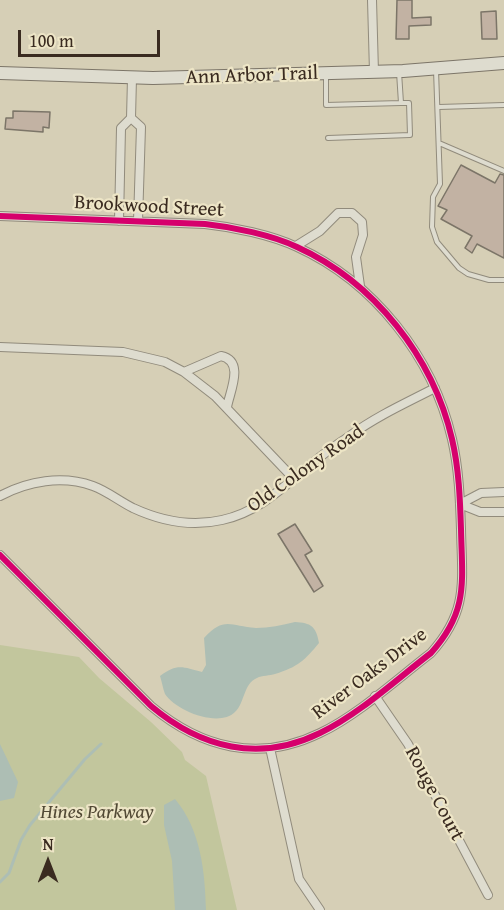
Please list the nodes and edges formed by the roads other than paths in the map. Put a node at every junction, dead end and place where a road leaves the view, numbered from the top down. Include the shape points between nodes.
1 (372, 0) edge
2 (504, 63) edge
3 (436, 69) junction
4 (399, 71) junction
5 (374, 72) junction
6 (0, 73) edge
7 (326, 74) junction
8 (132, 78) junction
9 (401, 103) junction
10 (504, 105) edge
11 (439, 107) junction
12 (131, 118) junction
13 (328, 138) dead end
14 (439, 143) junction
15 (504, 171) edge
16 (0, 216) edge
17 (119, 221) junction
18 (138, 221) junction
19 (296, 246) junction
20 (504, 280) edge
21 (360, 286) junction
22 (0, 347) edge
23 (184, 372) junction
24 (435, 388) junction
25 (226, 407) junction
26 (294, 479) junction
27 (504, 492) edge
28 (0, 496) edge
29 (460, 504) junction
30 (504, 512) edge
31 (0, 555) edge
32 (375, 696) junction
33 (270, 748) junction
34 (488, 895) dead end
35 (320, 910) edge

1 - 5 street
2 - 3 street, Ann Arbor Trail
3 - 4 street, Ann Arbor Trail
3 - 11 lane
4 - 5 street, Ann Arbor Trail
4 - 9 lane
5 - 7 street, Ann Arbor Trail
6 - 8 street, Ann Arbor Trail
7 - 8 street, Ann Arbor Trail
7 - 9 lane via 326,105
8 - 12 street
9 - 13 lane via 409,103 410,135
10 - 11 lane
11 - 14 lane
12 - 17 street via 121,128
12 - 18 street via 141,127
14 - 15 lane
14 - 20 lane via 440,184 433,197 433,235 468,274
16 - 17 street, Brookwood Street
17 - 18 street, Brookwood Street
18 - 19 street, Brookwood Street via 218,225
19 - 21 street, Brookwood Street
19 - 21 street via 320,231 338,213 352,213 362,222 363,236 356,257
21 - 24 street, Brookwood Street via 406,339
22 - 23 street via 123,352
23 - 25 street
23 - 25 street via 227,357 235,368
24 - 26 street, Old Colony Road via 354,432
24 - 29 street, Brookwood Street via 452,438
25 - 26 street
26 - 28 street, Old Colony Road via 249,511 223,520 196,523 150,515 95,487 75,482 32,483
27 - 29 street via 481,493
29 - 30 street via 480,512
29 - 32 street, River Oaks Drive via 462,589 453,624 432,653
31 - 33 street, River Oaks Drive via 167,719 217,744
32 - 33 street, River Oaks Drive via 321,733
32 - 34 street, Rouge Court via 408,744
33 - 35 street via 299,879

